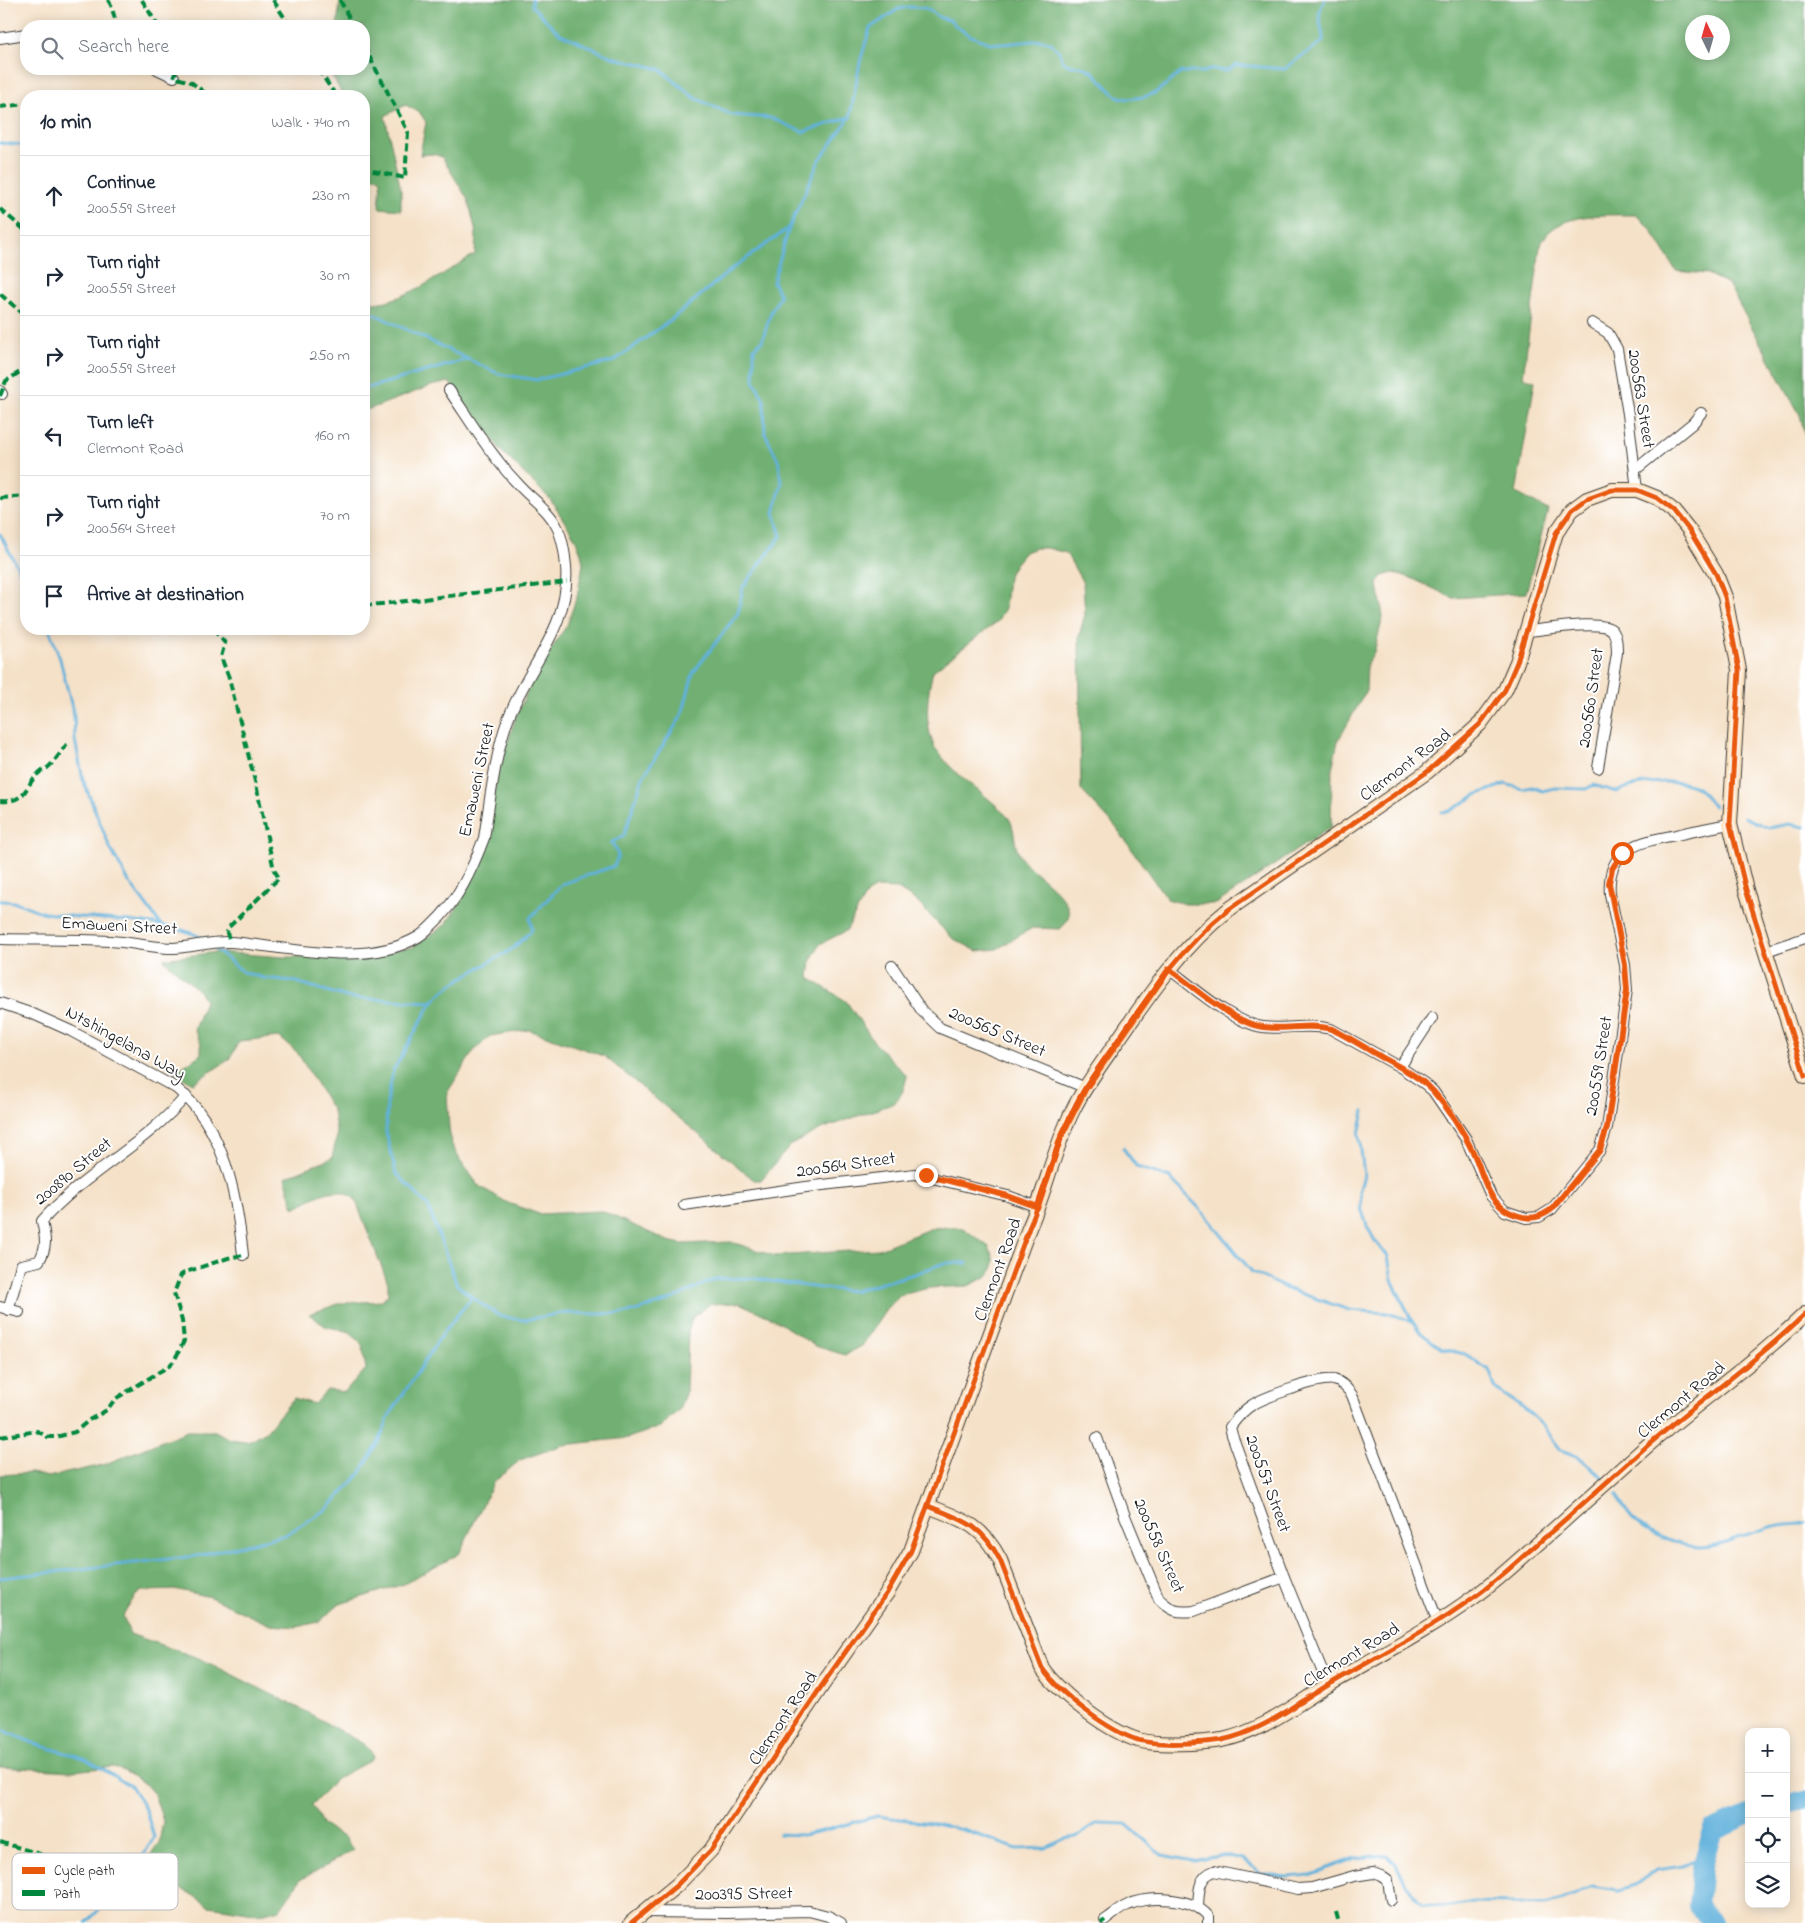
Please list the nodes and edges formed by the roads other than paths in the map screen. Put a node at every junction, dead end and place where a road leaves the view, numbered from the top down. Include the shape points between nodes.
1 (20, 35) edge
2 (0, 38) edge
3 (170, 75) edge
4 (174, 77) dead end
5 (1592, 323) dead end
6 (449, 390) dead end
7 (1701, 413) dead end
8 (1635, 470) junction
9 (1637, 490) junction
10 (1527, 632) junction
11 (1598, 768) dead end
12 (1730, 824) junction
13 (0, 938) edge
14 (1805, 938) edge
15 (1766, 951) junction
16 (892, 966) dead end
17 (1169, 969) junction
18 (0, 1003) edge
19 (1432, 1018) dead end
20 (1400, 1067) junction
21 (1805, 1076) edge
22 (1086, 1088) junction
23 (186, 1096) junction
24 (684, 1205) dead end
25 (1038, 1207) junction
26 (243, 1255) dead end
27 (4, 1308) edge
28 (20, 1312) dead end
29 (1805, 1314) edge
30 (1097, 1438) dead end
31 (928, 1506) junction
32 (1284, 1577) junction
33 (1438, 1622) junction
34 (1328, 1685) junction
35 (1391, 1900) dead end
36 (1198, 1906) junction
37 (644, 1912) junction
38 (783, 1912) junction
39 (1105, 1920) dead end
40 (631, 1923) edge
41 (785, 1923) edge
42 (841, 1923) edge
43 (1208, 1923) edge

1 - 2 street
3 - 4 street
5 - 8 street, 200563 Street via 1608,333 1617,349
6 - 13 street, Emaweni Street via 491,452 518,485 553,519 562,539 567,582 559,619 514,704 504,731 484,838 455,901 446,913 420,937 400,946 351,953 221,942 156,947 113,941
7 - 8 street
8 - 9 street, 200563 Street
9 - 10 street, Clermont Road via 1612,490 1595,495 1580,503 1566,517 1556,533
9 - 12 street, Clermont Road via 1657,498 1674,511 1704,552 1725,597 1738,670
10 - 11 street, 200560 Street via 1596,626 1613,632 1617,653
10 - 17 street, Clermont Road via 1505,690 1469,735 1427,772 1206,927
12 - 15 street, Clermont Road via 1737,860
12 - 20 street, 200559 Street via 1641,842 1622,853 1612,869 1610,894 1627,990 1607,1128 1600,1150 1552,1209 1539,1217 1526,1218 1506,1211 1496,1202 1466,1139 1440,1100 1425,1084
14 - 15 street
15 - 21 street, Clermont Road
16 - 22 street, 200565 Street via 922,1011 940,1028
17 - 20 street, 200559 Street via 1245,1023 1265,1027 1332,1029
17 - 22 street, Clermont Road
18 - 23 street, Ntshingelana Way via 71,1032
19 - 20 street
22 - 25 street, Clermont Road via 1061,1137
23 - 26 street, Ntshingelana Way via 206,1124 225,1164 236,1203
23 - 27 street, 200890 Street via 42,1221 46,1248 39,1261 21,1264
24 - 25 street, 200564 Street via 915,1174 1008,1196
25 - 31 street, Clermont Road
27 - 28 street
29 - 33 street, Clermont Road via 1647,1446 1494,1582
30 - 32 street, 200558 Street via 1142,1557 1160,1599 1168,1608 1179,1613 1194,1611
31 - 34 street, Clermont Road via 973,1526 985,1536 1000,1560 1042,1668 1051,1681 1074,1701 1126,1736 1158,1743 1230,1738 1262,1725
31 - 37 street, Clermont Road via 911,1550 887,1593 727,1828 696,1867
32 - 33 street, 200557 Street via 1230,1428 1252,1405 1317,1381 1334,1380 1352,1395
32 - 34 street, 200557 Street
33 - 34 street, Clermont Road
35 - 36 street via 1388,1881 1373,1873 1312,1888 1298,1888 1214,1871 1207,1874 1201,1883
36 - 39 street via 1172,1900 1141,1901 1122,1908
36 - 43 street via 1208,1916
37 - 38 street, 200395 Street
37 - 40 street, Clermont Road
38 - 41 street
38 - 42 street, 200395 Street via 809,1911

